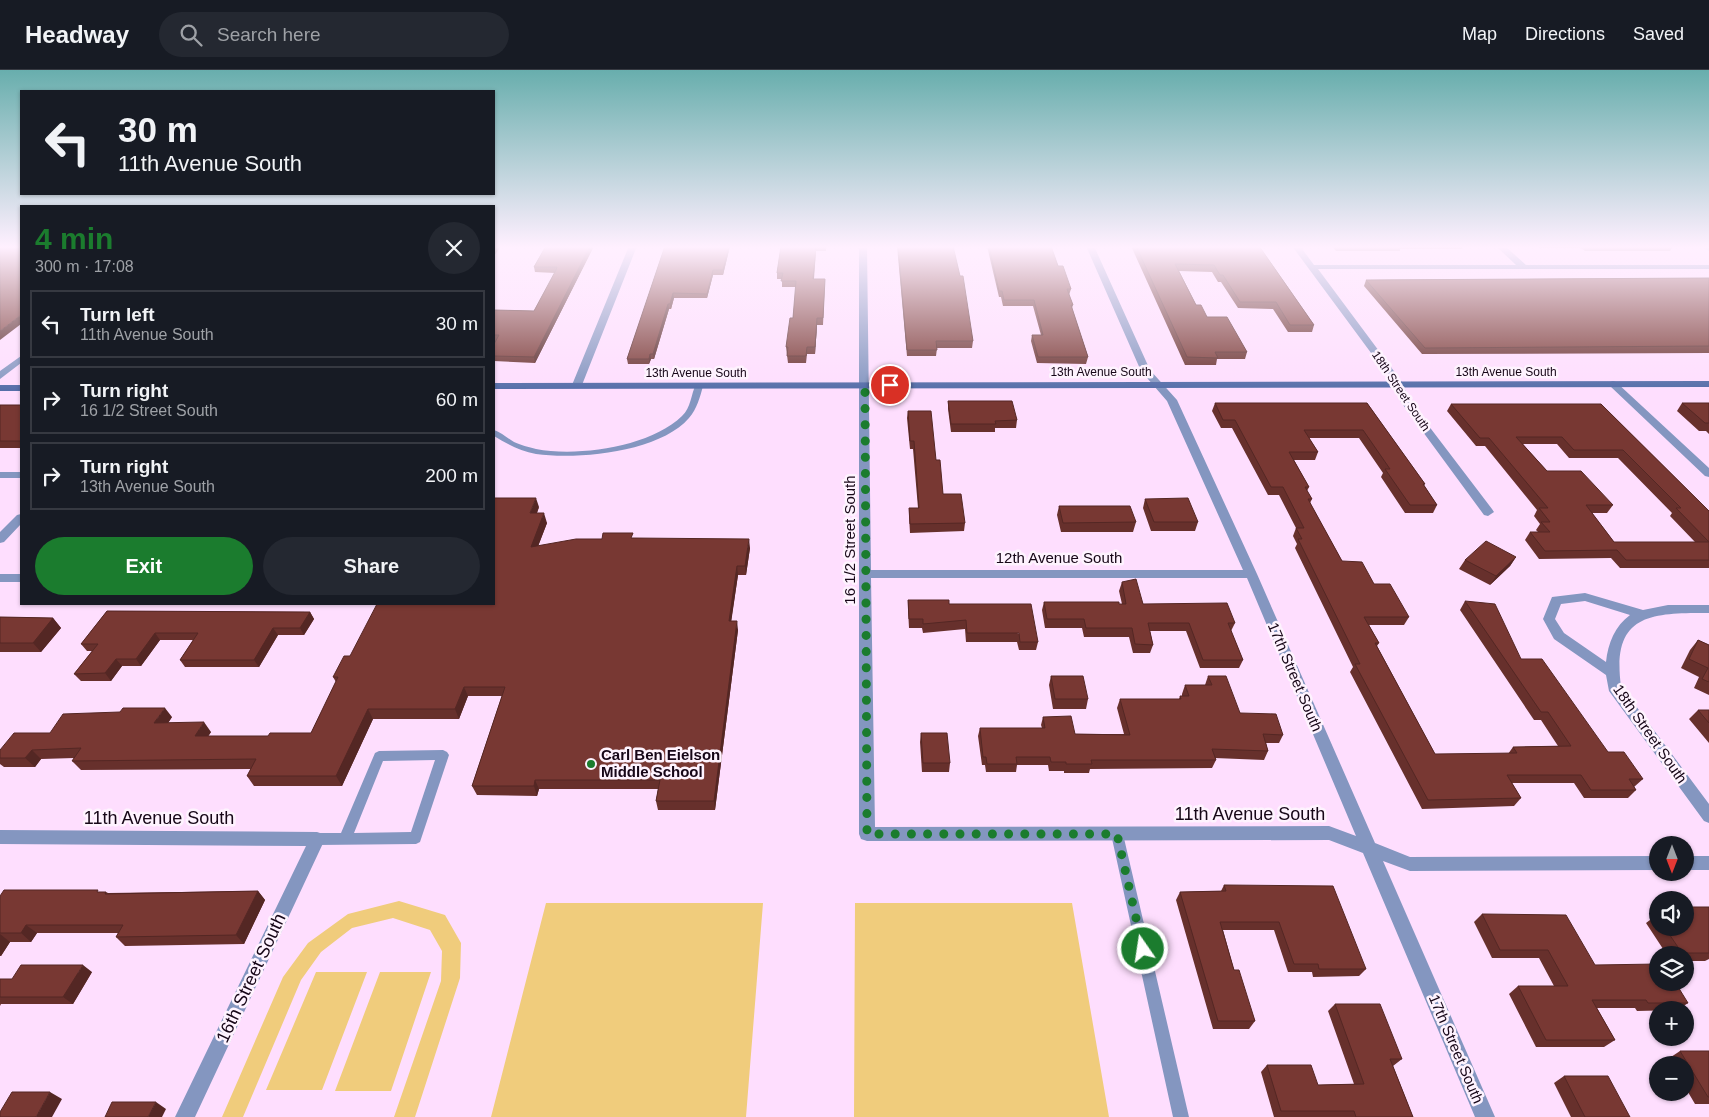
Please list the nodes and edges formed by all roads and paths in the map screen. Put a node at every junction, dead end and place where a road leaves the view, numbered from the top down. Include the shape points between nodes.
1 (613, 295) edge
2 (864, 295) edge
3 (1112, 295) edge
4 (1333, 295) edge
5 (20, 360) edge
6 (0, 376) edge
7 (1159, 384) junction
8 (1399, 384) junction
9 (1614, 384) junction
10 (1709, 384) edge
11 (577, 385) junction
12 (865, 385) junction
13 (495, 386) edge
14 (699, 386) junction
15 (0, 388) edge
16 (20, 388) edge
17 (495, 433) edge
18 (1709, 474) edge
19 (0, 475) edge
20 (20, 475) edge
21 (1488, 512) dead end
22 (20, 519) edge
23 (0, 539) edge
24 (866, 574) junction
25 (1251, 574) junction
26 (0, 578) edge
27 (20, 578) edge
28 (1709, 609) edge
29 (1642, 614) junction
30 (1611, 672) junction
31 (1709, 816) edge
32 (867, 834) joint
33 (1117, 834) junction
34 (0, 837) edge
35 (318, 839) junction
36 (345, 839) junction
37 (1369, 847) junction
38 (1649, 863) edge
39 (1694, 863) edge
40 (1709, 863) edge
41 (185, 1117) edge
42 (1181, 1117) edge
43 (1485, 1117) edge

1 - 11 street
2 - 12 street, 16 1/2 Street South
3 - 7 street, 17th Street South via 1146,371
4 - 8 street, 18th Street South
5 - 6 street
7 - 8 main road, 13th Avenue South
7 - 12 main road, 13th Avenue South
7 - 25 street, 17th Street South via 1172,400
8 - 9 main road, 13th Avenue South
8 - 21 street, 18th Street South via 1404,400
9 - 10 main road, 13th Avenue South
9 - 18 street
11 - 13 main road, 13th Avenue South
11 - 14 main road, 13th Avenue South
12 - 14 main road, 13th Avenue South
12 - 24 street, 16 1/2 Street South
14 - 17 lane via 686,417 657,437 613,450 570,455 528,450
15 - 16 main road
19 - 20 lane
22 - 23 street
24 - 25 street, 12th Avenue South
24 - 32 street, 16 1/2 Street South
25 - 37 street, 17th Street South
26 - 27 street
28 - 29 street via 1672,609
29 - 30 street, 18th Street South via 1622,629 1615,646
29 - 30 street via 1585,597 1556,600 1549,620 1559,636
30 - 31 street, 18th Street South via 1614,687
32 - 33 street, 11th Avenue South
33 - 37 street, 11th Avenue South via 1329,834
33 - 42 lane
34 - 35 street, 11th Avenue South
35 - 36 lane
35 - 41 street, 16th Street South
36 - 36 lane via 416,838 444,755 379,756
37 - 38 street, 11th Avenue South via 1410,864
37 - 43 street, 17th Street South
39 - 40 street

